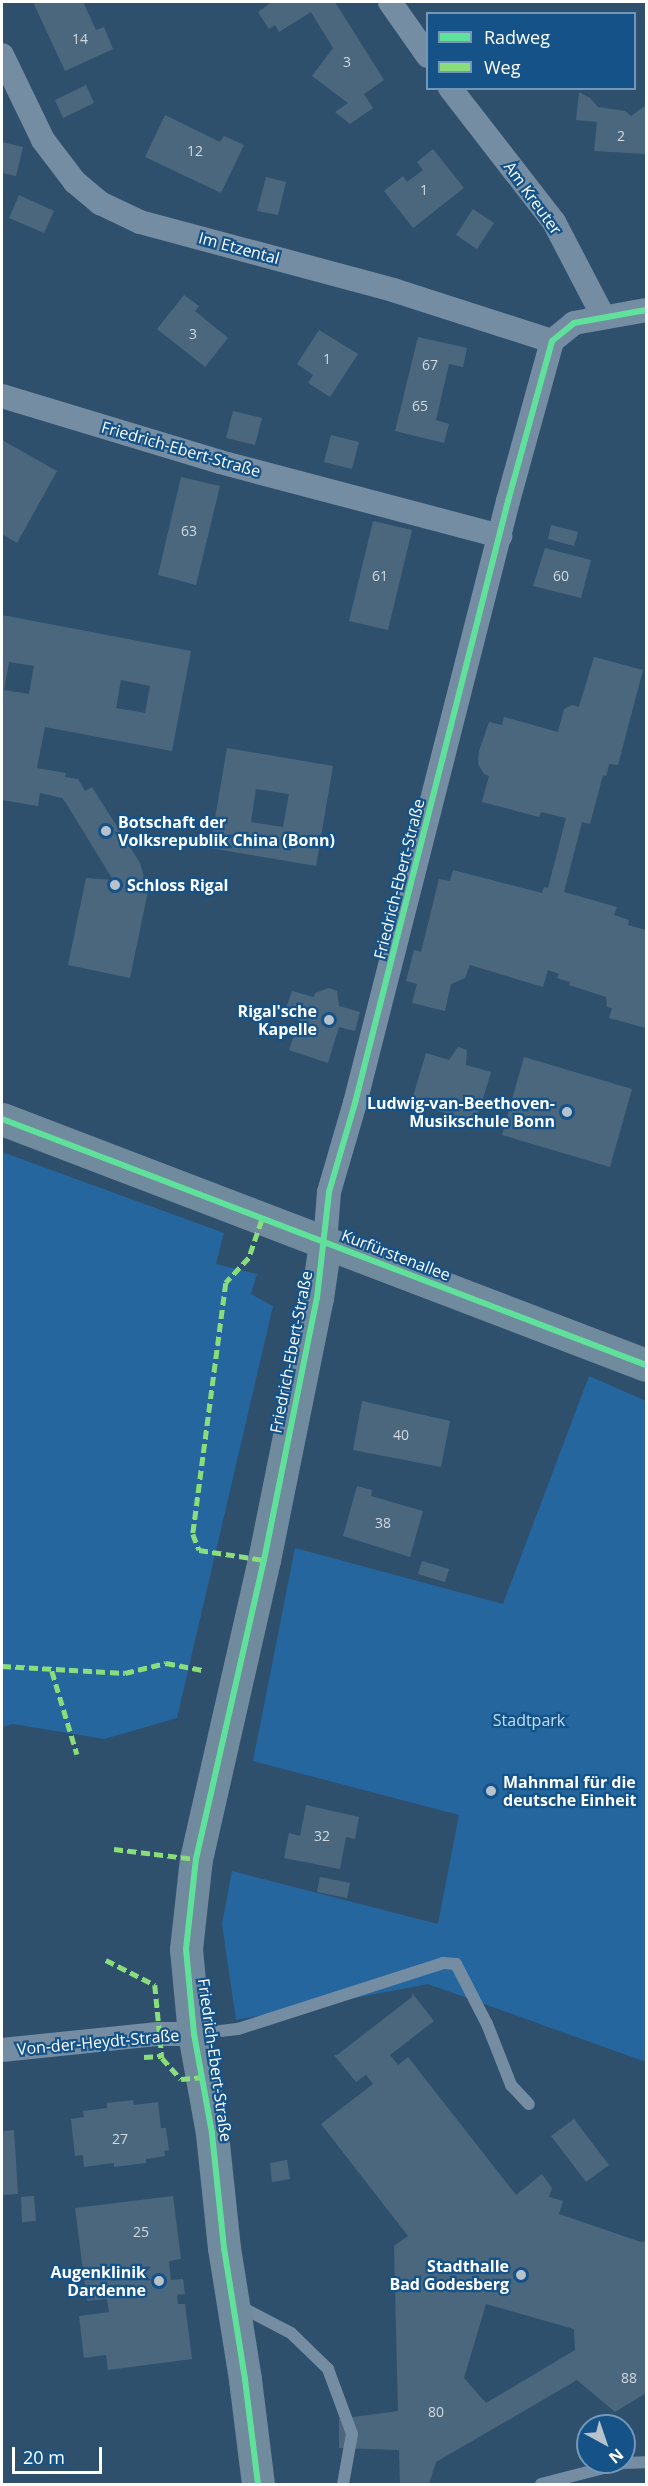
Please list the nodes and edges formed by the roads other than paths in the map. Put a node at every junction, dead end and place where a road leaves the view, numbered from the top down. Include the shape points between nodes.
1 (390, 2) edge
2 (426, 53) edge
3 (2, 55) edge
4 (452, 90) edge
5 (646, 310) edge
6 (603, 316) junction
7 (552, 341) junction
8 (2, 396) edge
9 (500, 536) junction
10 (2, 1119) edge
11 (325, 1243) junction
12 (646, 1365) edge
13 (194, 2034) junction
14 (2, 2050) edge
15 (529, 2104) dead end
16 (234, 2303) junction
17 (646, 2462) edge
18 (258, 2484) edge
19 (343, 2484) edge
20 (541, 2484) edge

1 - 2 street
3 - 7 street, Im Etzental via 43,140 75,182 100,204 140,222 393,290
4 - 6 street, Am Kreuter via 554,222
5 - 6 street
6 - 7 street via 574,323
7 - 9 street, Friedrich-Ebert-Straße
8 - 9 street, Friedrich-Ebert-Straße via 220,462
9 - 11 street, Friedrich-Ebert-Straße via 329,1192
10 - 11 street, Kurfürstenallee
11 - 12 street, Kurfürstenallee
11 - 13 street, Friedrich-Ebert-Straße via 264,1560 196,1859 186,1949
13 - 14 street, Von-der-Heydt-Straße
13 - 15 lane via 238,2029 443,1963 456,1964 487,2024 511,2085
13 - 16 street, Friedrich-Ebert-Straße via 212,2133
16 - 18 street, Friedrich-Ebert-Straße
16 - 19 lane via 291,2333 328,2369 352,2434
17 - 20 lane via 622,2463

